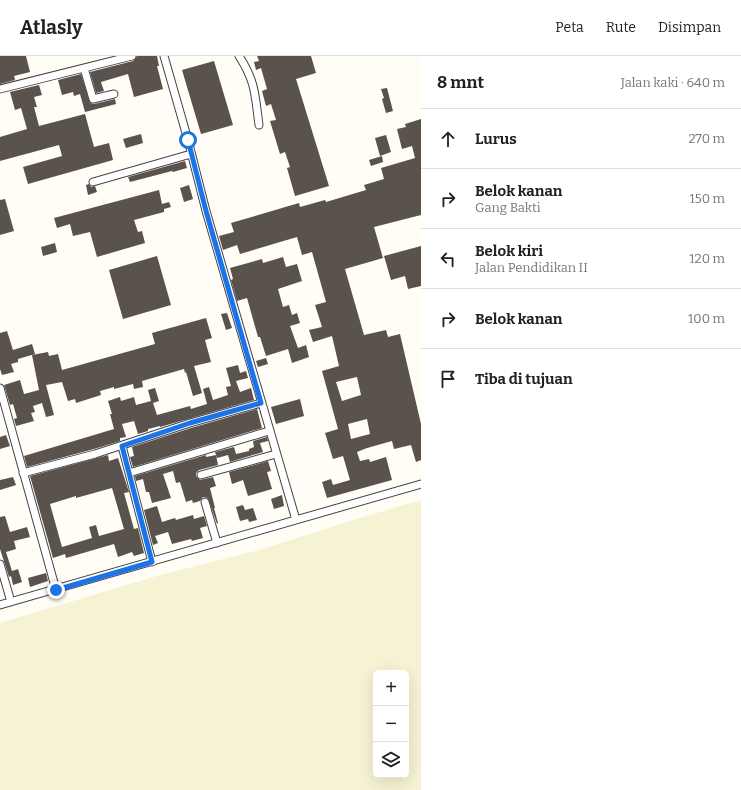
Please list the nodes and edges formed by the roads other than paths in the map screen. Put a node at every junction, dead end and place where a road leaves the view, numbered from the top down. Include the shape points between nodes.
1 (132, 56) edge
2 (164, 56) edge
3 (239, 56) edge
4 (84, 68) junction
5 (0, 89) edge
6 (114, 94) dead end
7 (259, 125) dead end
8 (191, 154) junction
9 (93, 182) dead end
10 (0, 388) edge
11 (261, 403) junction
12 (269, 430) junction
13 (122, 446) junction
14 (276, 454) junction
15 (23, 473) junction
16 (129, 473) junction
17 (201, 475) dead end
18 (421, 484) edge
19 (205, 502) dead end
20 (296, 520) junction
21 (217, 543) junction
22 (152, 562) junction
23 (0, 564) edge
24 (56, 590) junction
25 (11, 602) junction
26 (0, 605) edge

1 - 4 street
2 - 8 street
3 - 7 street via 254,87
4 - 5 street
4 - 6 street via 93,99
8 - 9 street
8 - 11 street
10 - 15 street
11 - 12 street
11 - 13 street
12 - 14 street
12 - 16 street
13 - 15 street
13 - 16 street
14 - 17 street
14 - 20 street
15 - 24 street
16 - 22 street
18 - 20 street
19 - 21 street
20 - 21 street
21 - 22 street
22 - 24 street
23 - 25 street
24 - 25 street
25 - 26 street

